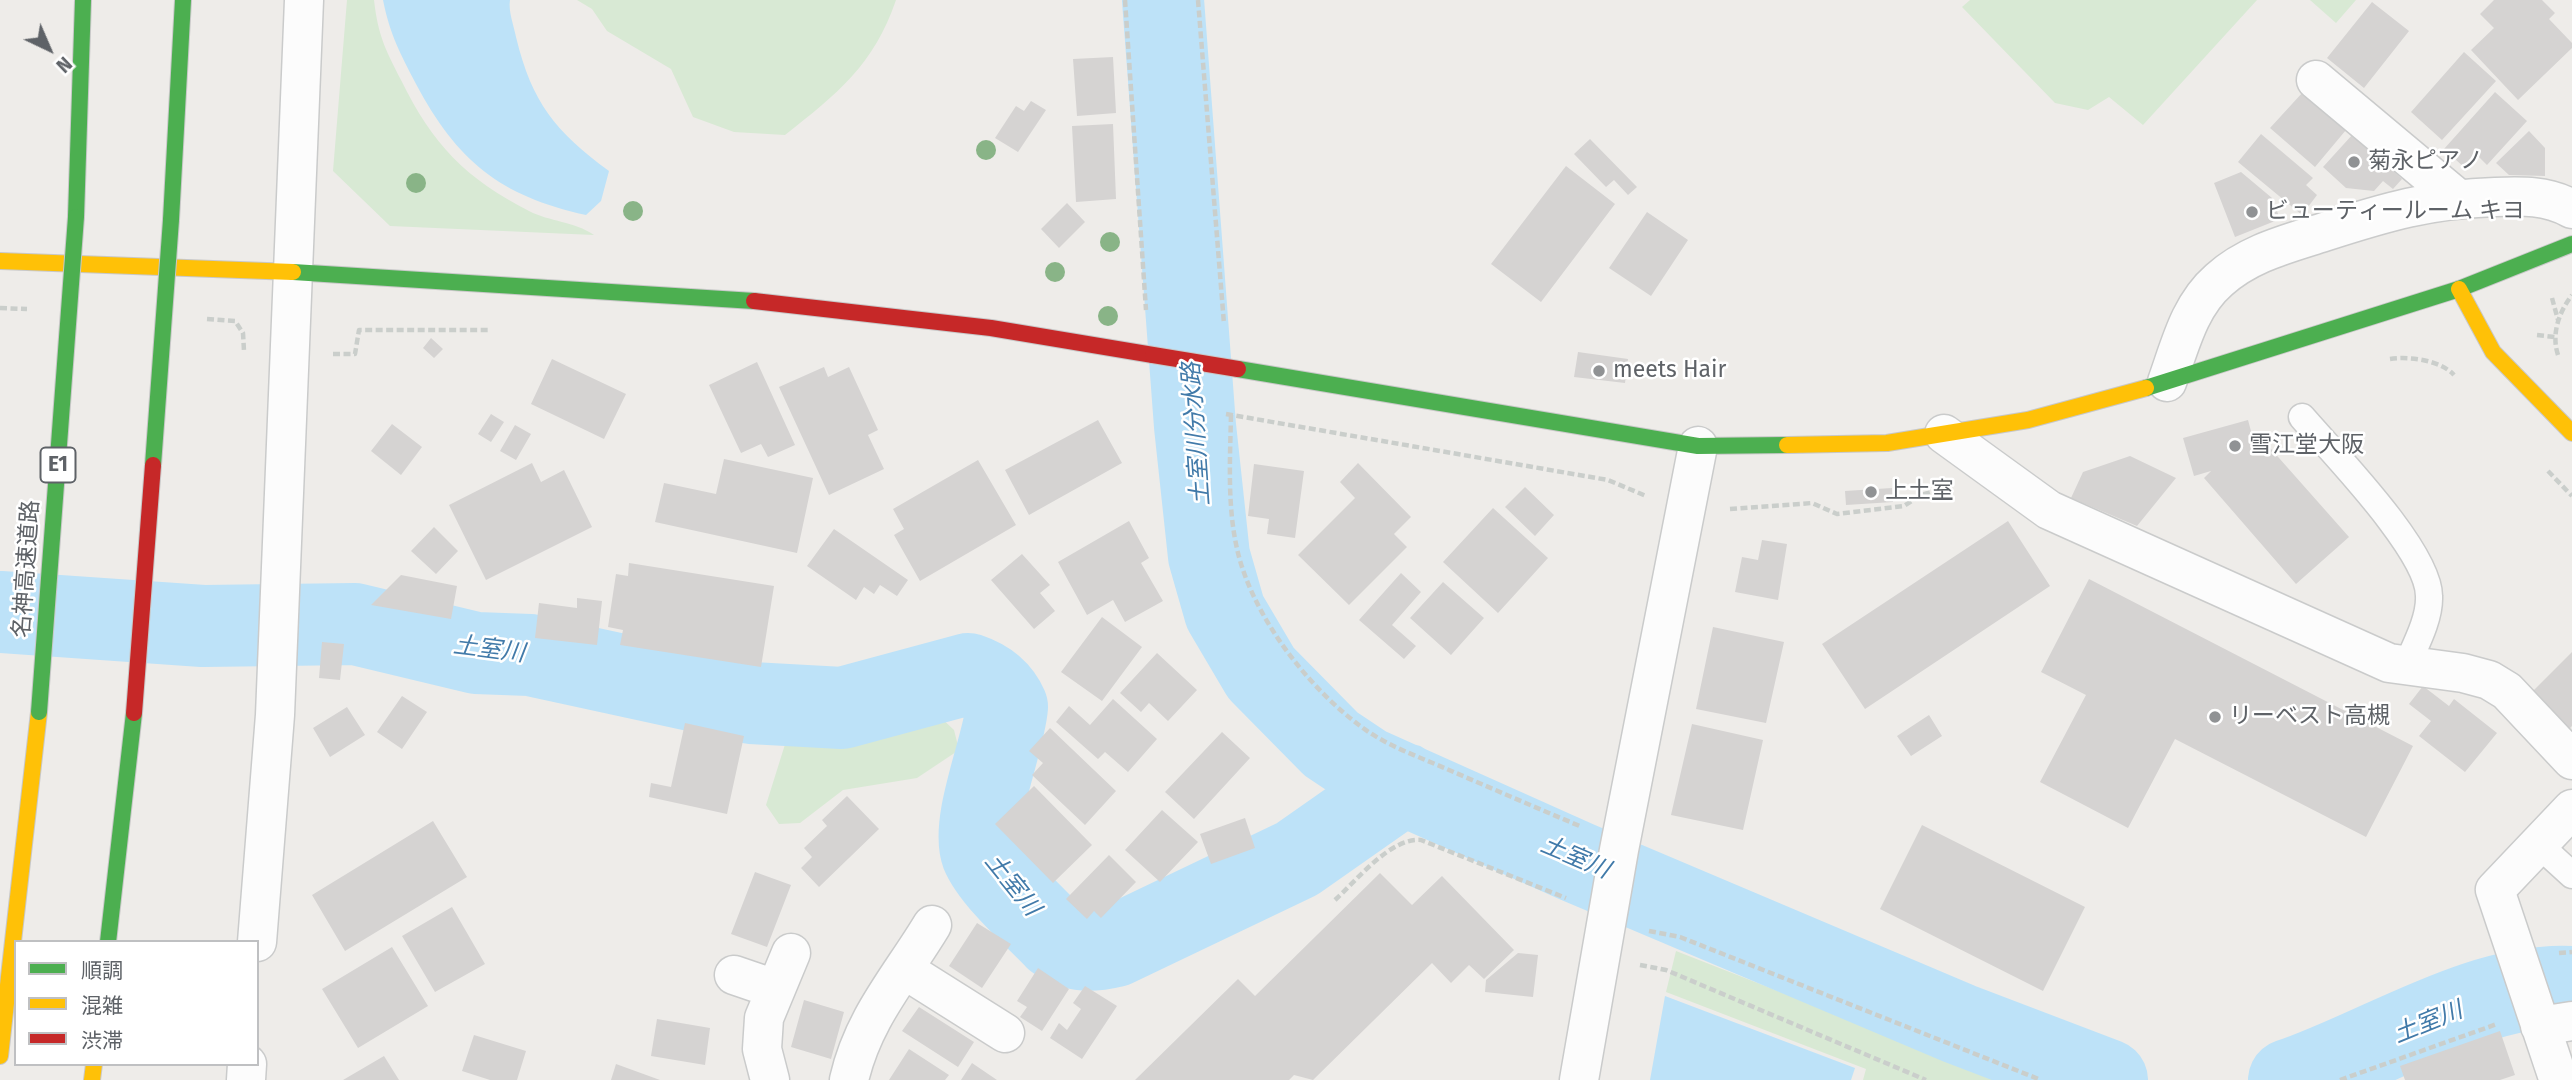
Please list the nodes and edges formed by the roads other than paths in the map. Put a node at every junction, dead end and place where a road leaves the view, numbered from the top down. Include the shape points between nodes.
1 (83, 0) edge
2 (183, 0) edge
3 (304, 0) edge
4 (2316, 80) dead end
5 (2457, 198) junction
6 (2572, 209) edge
7 (2572, 244) edge
8 (0, 261) edge
9 (292, 272) junction
10 (2459, 289) junction
11 (2167, 382) junction
12 (2302, 417) dead end
13 (2572, 433) edge
14 (1944, 434) junction
15 (1698, 446) junction
16 (2406, 667) junction
17 (2572, 760) edge
18 (2572, 809) edge
19 (2538, 844) junction
20 (2572, 875) edge
21 (932, 925) dead end
22 (108, 940) edge
23 (257, 940) edge
24 (791, 953) dead end
25 (905, 970) junction
26 (734, 975) dead end
27 (775, 989) junction
28 (2549, 1019) edge
29 (1004, 1032) dead end
30 (0, 1056) edge
31 (770, 1080) edge
32 (849, 1080) edge
33 (1579, 1080) edge
34 (2561, 1080) edge

1 - 30 main road, 名神高速道路 / E1, bridge via 76,217 39,712
2 - 22 main road, bridge via 134,713
3 - 9 street
4 - 5 street
5 - 6 street via 2533,196
5 - 11 street via 2398,208 2258,254 2238,265 2198,305
7 - 10 main road
8 - 9 main road
9 - 15 main road, bridge via 714,296 991,328
9 - 23 street via 275,715
10 - 11 main road
10 - 13 main road via 2493,352
11 - 14 main road via 2028,420
12 - 16 lane via 2386,516 2426,575 2430,597
14 - 15 main road via 1887,443
14 - 16 street via 2049,510
15 - 33 street
16 - 17 street via 2489,680 2507,691
18 - 19 street
19 - 20 lane
19 - 28 street via 2495,890
21 - 25 street
24 - 27 street
25 - 29 street
25 - 32 street via 858,1042
26 - 27 street
27 - 31 street via 762,1033
28 - 34 street

